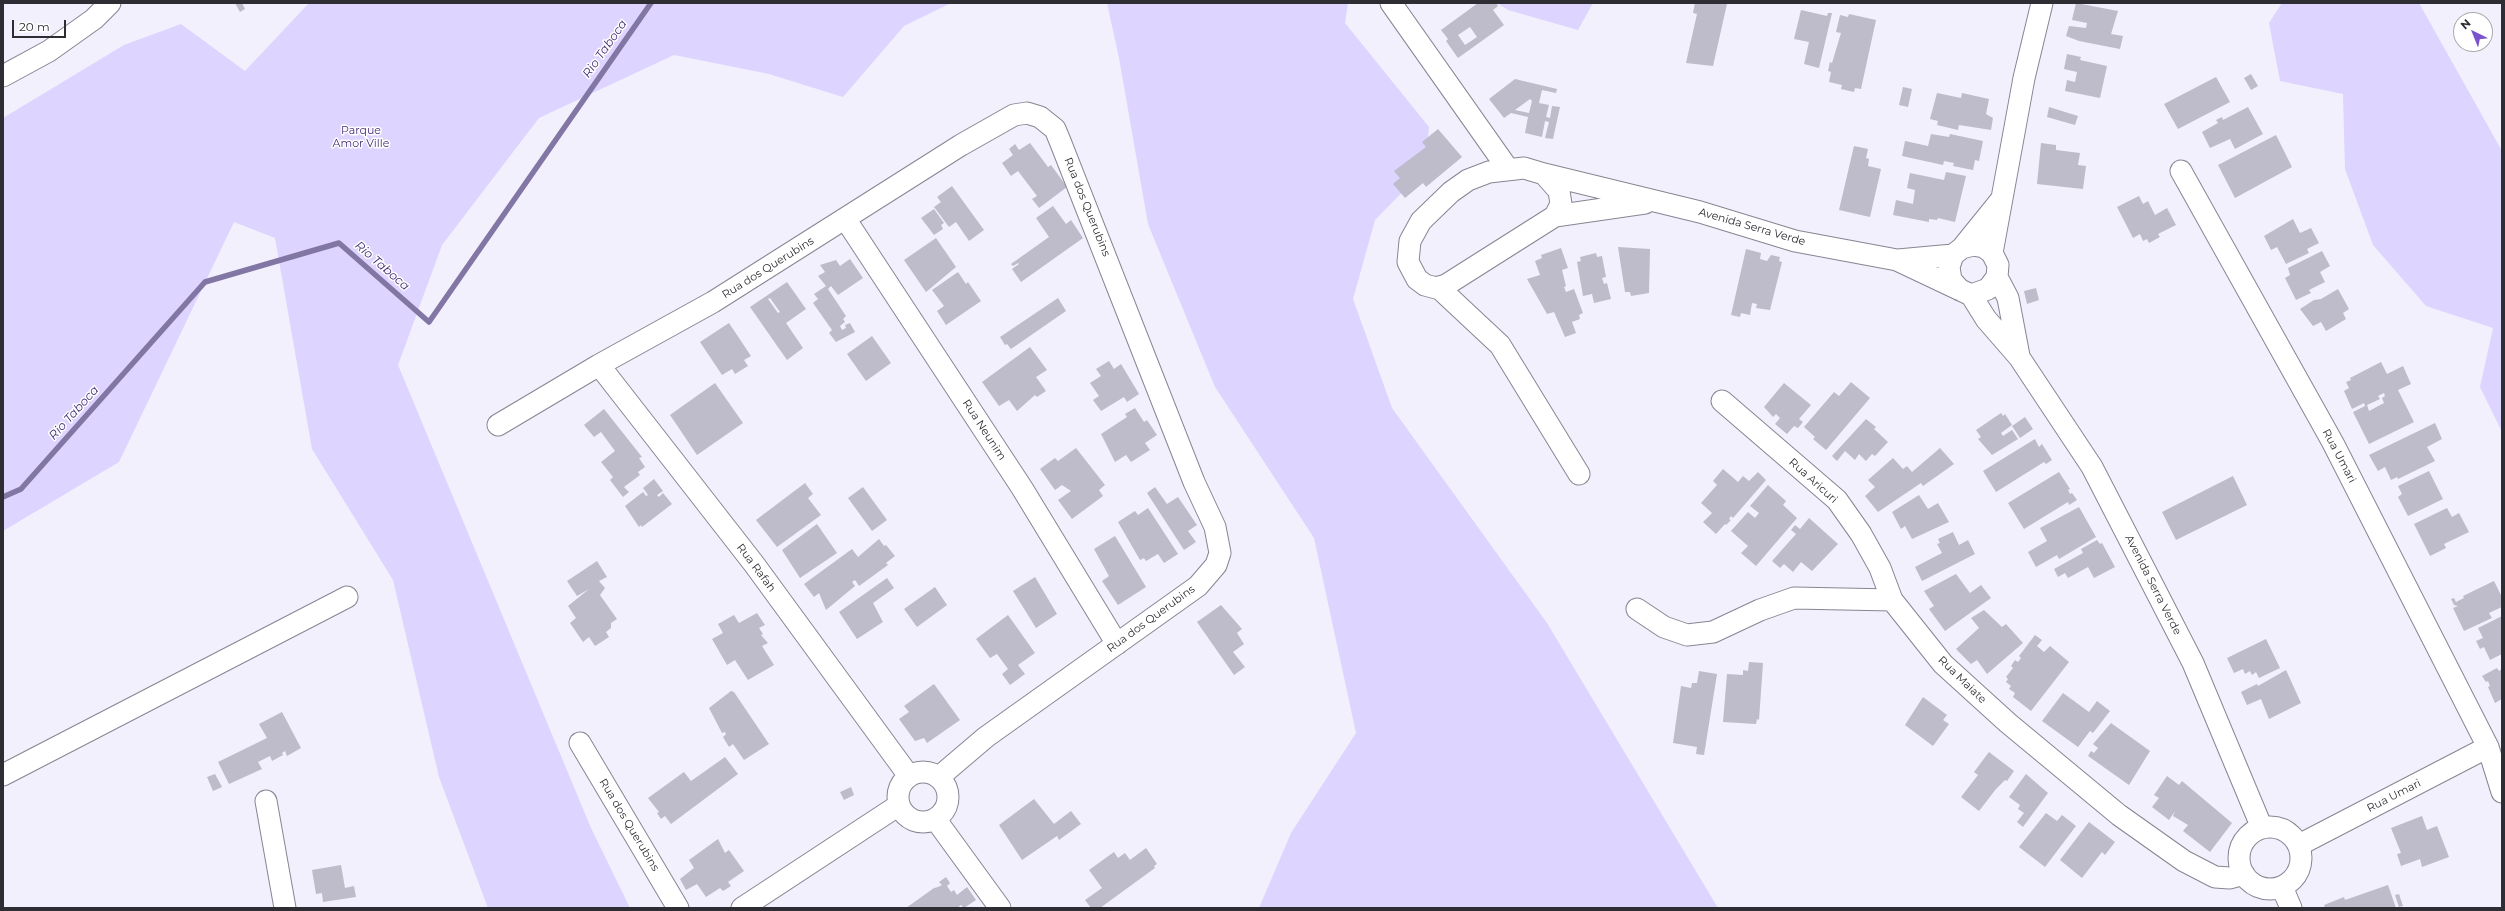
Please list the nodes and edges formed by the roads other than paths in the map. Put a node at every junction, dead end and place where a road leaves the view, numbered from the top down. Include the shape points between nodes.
1 (110, 3) edge
2 (1392, 3) edge
3 (2042, 3) edge
4 (3, 76) edge
5 (1508, 169) junction
6 (2181, 171) dead end
7 (1544, 174) junction
8 (2001, 200) junction
9 (1653, 201) junction
10 (1555, 216) junction
11 (846, 220) junction
12 (1958, 251) junction
13 (1992, 253) junction
14 (1898, 260) junction
15 (1997, 277) junction
16 (1438, 287) junction
17 (1965, 293) junction
18 (2019, 357) junction
19 (599, 365) junction
20 (1722, 401) dead end
21 (498, 425) dead end
22 (1579, 474) dead end
23 (347, 597) dead end
24 (1892, 600) junction
25 (1637, 609) dead end
26 (1117, 644) junction
27 (580, 743) dead end
28 (2488, 747) junction
29 (3, 775) edge
30 (909, 776) junction
31 (939, 777) junction
32 (2502, 792) edge
33 (266, 801) dead end
34 (899, 805) junction
35 (936, 820) junction
36 (2262, 828) junction
37 (2299, 845) junction
38 (2244, 874) junction
39 (2282, 887) junction
40 (746, 907) edge
41 (285, 908) edge
42 (678, 908) edge
43 (1000, 908) edge
44 (2290, 908) edge

1 - 4 street via 49,51
2 - 5 street
3 - 8 street via 2024,78
5 - 7 street, Avenida Serra Verde via 1524,168
5 - 16 street, Avenida Serra Verde via 1489,172 1468,180 1451,192 1421,221 1410,241 1408,262 1417,279 1425,286
6 - 28 street, Rua Umari via 2333,443
7 - 9 street, Avenida Serra Verde
7 - 10 street via 1562,197
8 - 12 street
8 - 13 street
9 - 10 street
9 - 14 street, Avenida Serra Verde via 1700,212 1795,241
10 - 16 street via 1446,285
11 - 19 street, Rua dos Querubins via 713,302
11 - 26 street, Rua Neunim via 1022,488
11 - 26 street, Rua dos Querubins via 961,145 1014,115 1027,113 1040,117 1055,129 1194,482 1215,526 1220,553 1216,565 1198,586
12 - 13 street via 1973,245 1984,247
12 - 14 street
12 - 17 street via 1949,268 1951,280
13 - 15 street via 1998,264
14 - 17 street
15 - 17 street via 1988,289
15 - 18 street, Avenida Serra Verde via 2008,298
16 - 22 street via 1500,344
17 - 18 street, Avenida Serra Verde
18 - 36 street, Avenida Serra Verde via 2092,467 2190,656
19 - 21 street, Rua dos Querubins
19 - 30 street, Rua Rafah via 754,564
20 - 24 street, Rua Aricuri via 1837,500 1861,534 1880,568
23 - 29 street
24 - 25 street via 1794,598 1760,610 1713,632 1687,635 1664,627
24 - 38 street, Rua Maiate via 1943,664 2008,723 2119,815 2184,861 2215,877 2230,878
26 - 31 street, Rua dos Querubins via 986,737
27 - 42 street, Rua dos Querubins
28 - 32 street, Rua Umari
28 - 37 street, Rua Umari
30 - 31 street via 924,771
30 - 34 street via 899,789
31 - 35 street via 947,786 949,799 945,811
33 - 41 street
34 - 35 street via 907,818 921,823
34 - 40 street
35 - 43 street
36 - 37 street via 2284,830 2293,836
36 - 38 street via 2251,833 2240,852 2240,864
37 - 39 street via 2302,857 2299,869 2292,880
38 - 39 street via 2254,885 2268,889
39 - 44 street

